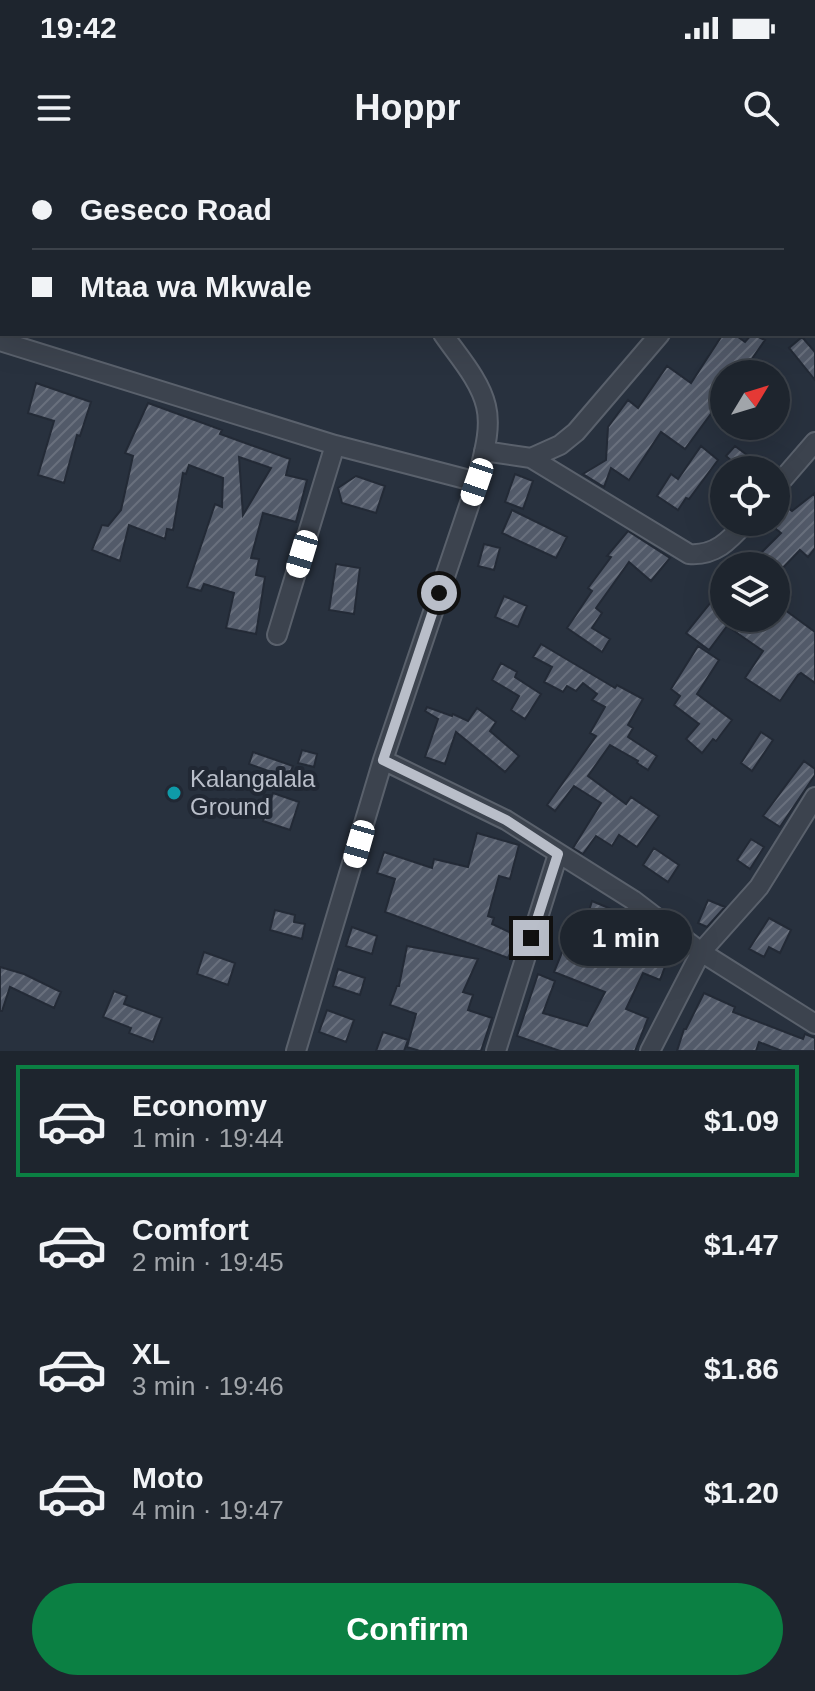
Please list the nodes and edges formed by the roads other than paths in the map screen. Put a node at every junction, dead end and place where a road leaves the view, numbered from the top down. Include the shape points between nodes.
1 (444, 336) edge
2 (658, 336) edge
3 (0, 341) edge
4 (815, 442) edge
5 (335, 445) junction
6 (484, 451) junction
7 (531, 458) junction
8 (790, 471) edge
9 (477, 482) junction
10 (731, 536) edge
11 (277, 635) dead end
12 (383, 760) junction
13 (815, 797) edge
14 (558, 854) junction
15 (701, 952) junction
16 (815, 1024) edge
17 (296, 1051) edge
18 (496, 1051) edge
19 (650, 1051) edge

1 - 6 street via 486,406
2 - 7 street via 576,432
3 - 5 street
4 - 8 street
5 - 9 street
5 - 11 street
6 - 7 street
6 - 9 street
7 - 10 street via 689,554 703,555
9 - 12 street
12 - 14 street via 506,820
12 - 17 street
13 - 15 street via 759,887
14 - 15 street via 633,900
14 - 18 street
15 - 16 street
15 - 19 street

